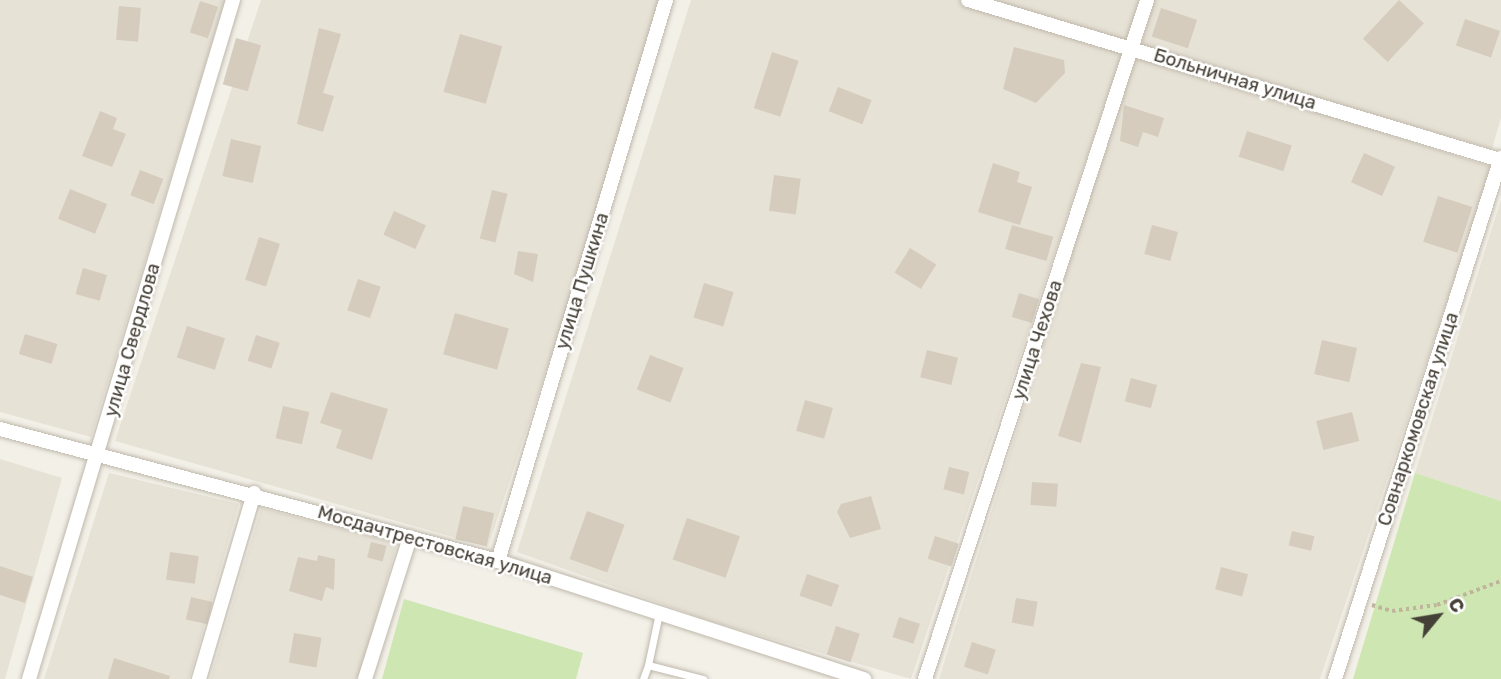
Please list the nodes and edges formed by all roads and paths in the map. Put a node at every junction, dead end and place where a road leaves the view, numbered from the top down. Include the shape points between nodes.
1 (233, 0) edge
2 (666, 0) edge
3 (968, 0) edge
4 (1147, 0) edge
5 (1133, 48) junction
6 (1501, 159) edge
7 (0, 429) edge
8 (98, 456) junction
9 (254, 493) junction
10 (410, 537) junction
11 (498, 561) junction
12 (1501, 581) edge
13 (1360, 601) junction
14 (659, 613) junction
15 (648, 664) junction
16 (860, 678) edge
17 (29, 679) edge
18 (199, 679) edge
19 (365, 679) edge
20 (643, 679) edge
21 (703, 679) edge
22 (925, 679) edge
23 (1335, 679) edge

1 - 8 street, улица Свердлова
2 - 11 street, улица Пушкина
3 - 5 street, Больничная улица
4 - 5 street, улица Чехова
5 - 6 street, Больничная улица
5 - 22 street, улица Чехова
6 - 13 street, Совнаркомовская улица
7 - 8 street, Мосдачтрестовская улица
8 - 9 street, Мосдачтрестовская улица
8 - 17 street, улица Свердлова
9 - 10 street, Мосдачтрестовская улица
9 - 18 street
10 - 11 street, Мосдачтрестовская улица
10 - 19 street
11 - 14 street, Мосдачтрестовская улица
12 - 13 path via 1437,605 1392,611
13 - 23 street, Совнаркомовская улица
14 - 15 lane
14 - 16 street, Мосдачтрестовская улица
15 - 20 lane
15 - 21 lane

